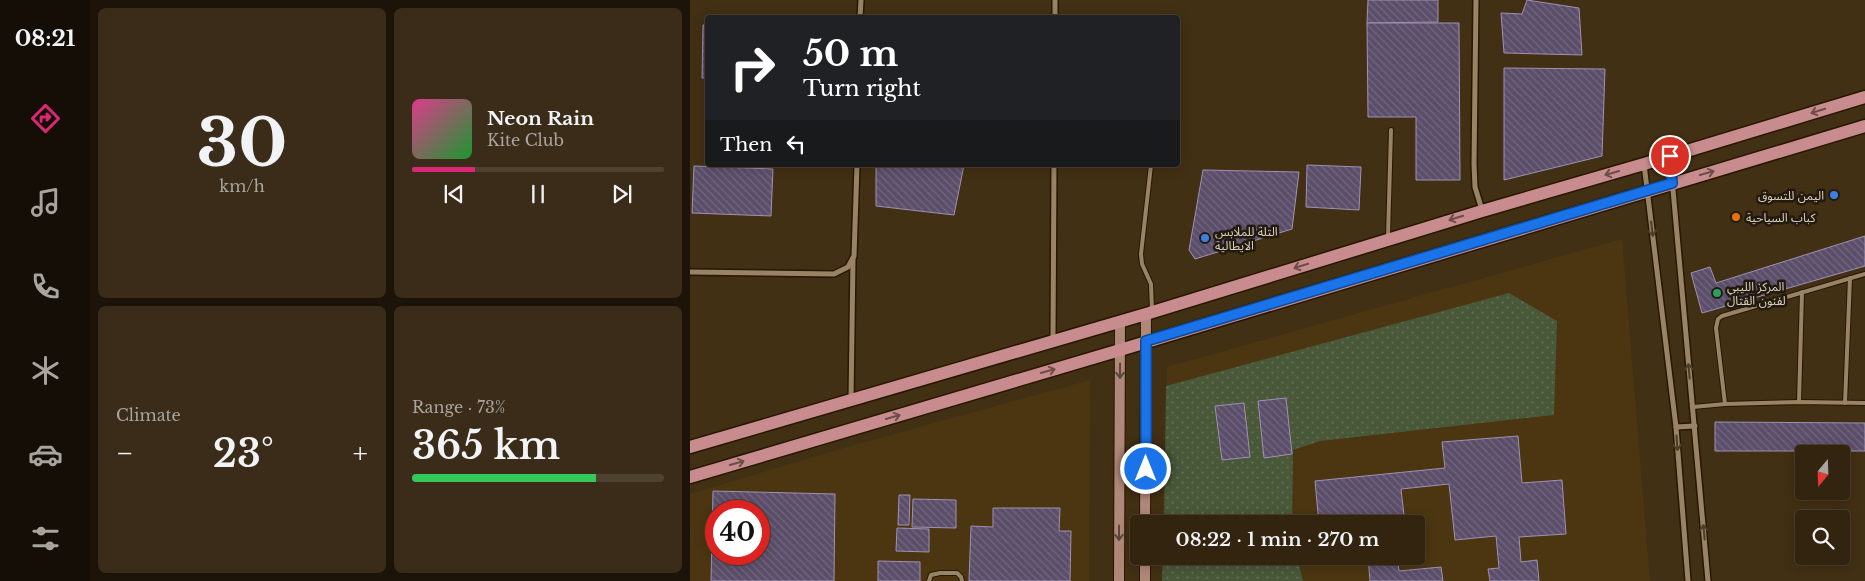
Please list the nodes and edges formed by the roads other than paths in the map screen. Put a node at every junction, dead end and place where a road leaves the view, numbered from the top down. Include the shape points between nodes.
1 (861, 0) edge
2 (1055, 0) edge
3 (1476, 0) edge
4 (860, 15) edge
5 (1055, 15) edge
6 (1865, 97) edge
7 (1865, 126) edge
8 (1391, 130) dead end
9 (1670, 156) junction
10 (1644, 164) junction
11 (856, 167) edge
12 (1054, 167) edge
13 (1151, 167) edge
14 (1672, 183) junction
15 (1648, 190) junction
16 (1482, 211) junction
17 (1388, 240) junction
18 (853, 258) junction
19 (690, 272) edge
20 (1865, 274) edge
21 (1850, 278) junction
22 (1802, 292) junction
23 (1149, 314) junction
24 (1120, 322) junction
25 (1053, 341) junction
26 (1146, 341) junction
27 (1120, 350) junction
28 (851, 400) junction
29 (1799, 402) junction
30 (1845, 403) junction
31 (1725, 404) junction
32 (1865, 404) edge
33 (1693, 407) junction
34 (1695, 426) junction
35 (1676, 427) junction
36 (690, 447) edge
37 (690, 477) edge
38 (1146, 515) edge
39 (1145, 565) edge
40 (928, 581) edge
41 (962, 581) edge
42 (1119, 581) edge
43 (1145, 581) edge
44 (1688, 581) edge
45 (1708, 581) edge

1 - 4 street
2 - 5 street
3 - 16 street via 1474,164 1475,187
6 -> 9 main road
14 -> 7 main road
8 - 17 lane
9 - 10 main road
9 - 14 street
10 - 15 street
10 -> 16 main road
11 - 18 street
12 - 25 street
13 - 23 lane via 1141,254 1151,284
14 - 15 main road
33 -> 14 street
15 - 26 main road
15 -> 35 street
16 -> 17 main road
17 -> 23 main road
18 - 19 street via 848,267 834,274
18 - 28 street
20 - 21 lane
21 - 22 lane
21 - 30 lane
22 - 29 lane
22 - 31 lane via 1718,319 1716,328
23 - 24 main road
23 - 26 street
24 - 25 main road
24 - 27 street
25 - 28 main road
26 - 27 main road
26 - 38 street
37 -> 27 main road
27 -> 42 street
28 - 36 main road
29 - 30 lane
29 - 31 lane
30 - 32 lane
31 - 33 lane
33 - 34 street
34 - 35 street
45 -> 34 street
35 -> 44 street
39 - 43 street
40 - 41 lane via 931,575 957,573

